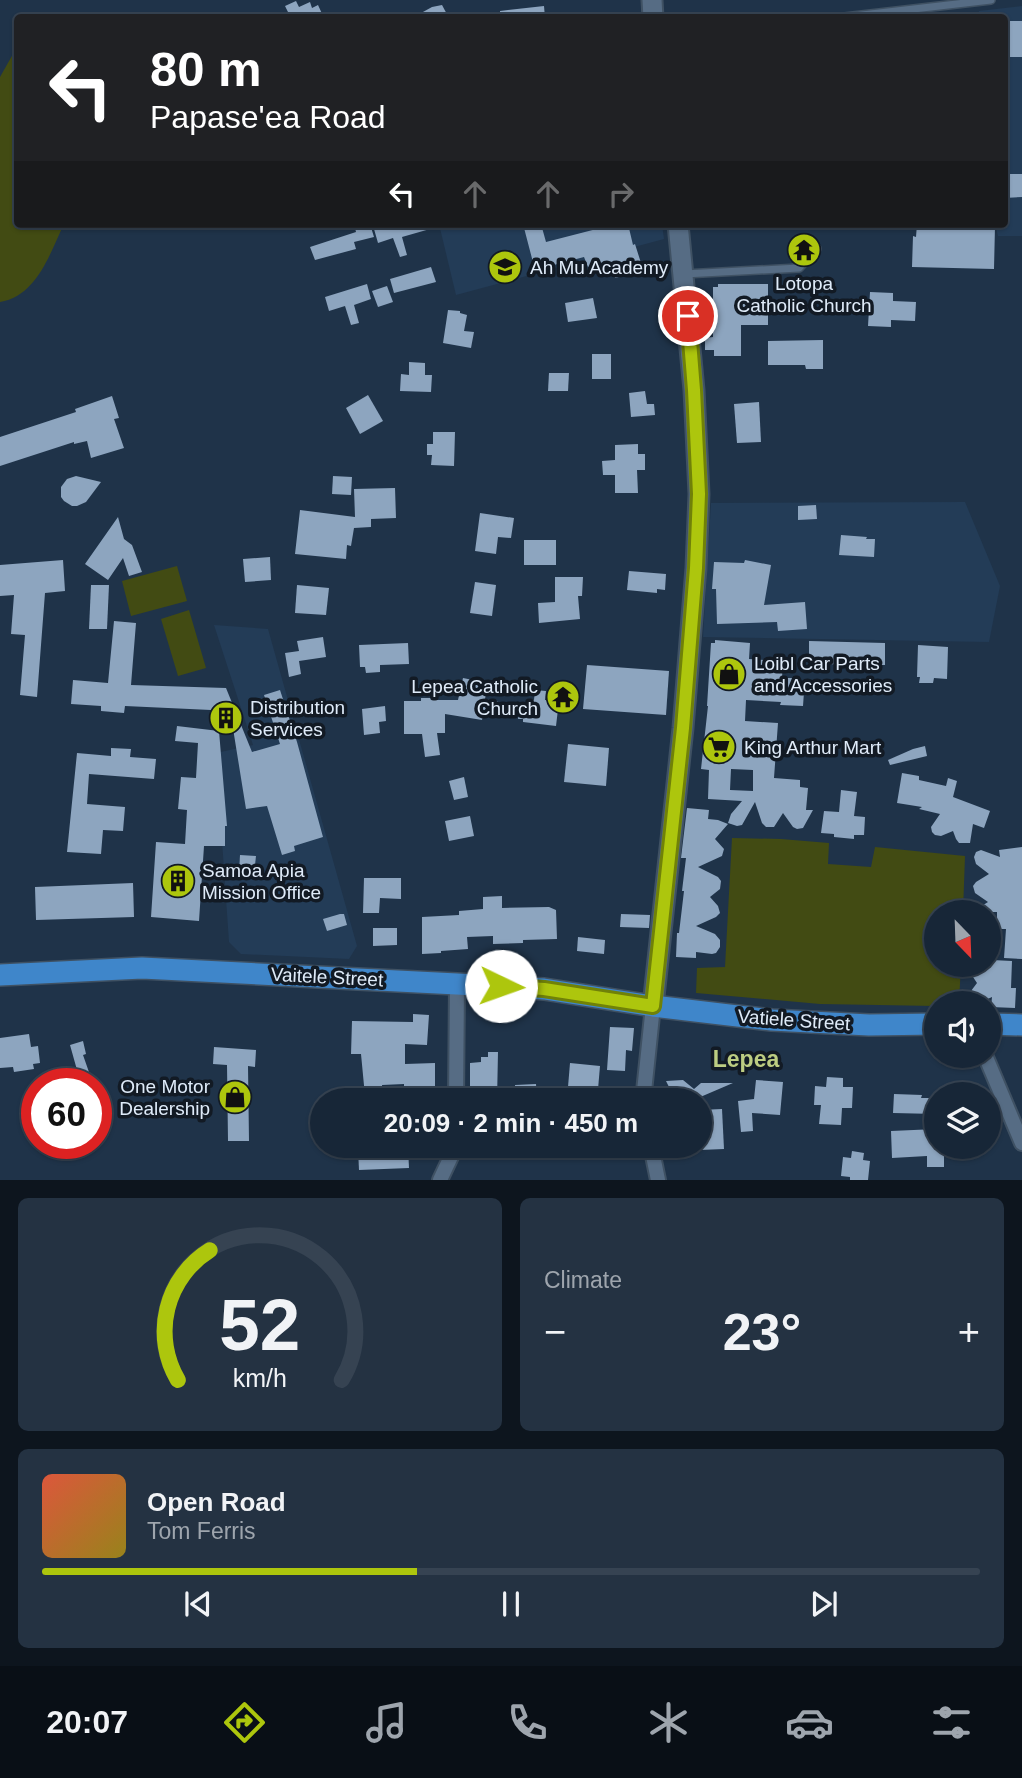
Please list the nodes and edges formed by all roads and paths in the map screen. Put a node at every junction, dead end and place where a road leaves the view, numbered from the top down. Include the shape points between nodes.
1 (991, 0) edge
2 (870, 14) edge
3 (678, 228) edge
4 (817, 249) dead end
5 (684, 274) junction
6 (0, 975) edge
7 (457, 984) junction
8 (653, 1006) junction
9 (924, 1024) edge
10 (1001, 1024) edge
11 (1022, 1025) edge
12 (990, 1068) edge
13 (456, 1088) edge
14 (644, 1088) edge
15 (1022, 1143) edge
16 (450, 1158) edge
17 (654, 1158) edge
18 (440, 1180) edge
19 (659, 1180) edge

1 - 2 lane
3 - 5 main road
4 - 5 lane via 799,268
5 - 8 main road via 699,494 696,568
6 - 7 main road, Vaitele Street via 142,968
7 - 8 main road, Vaitele Street via 544,989
7 - 13 street
8 - 9 main road, Vatiele Street via 772,1020
8 - 14 street
10 - 11 main road
12 - 15 street
16 - 18 street
17 - 19 street

